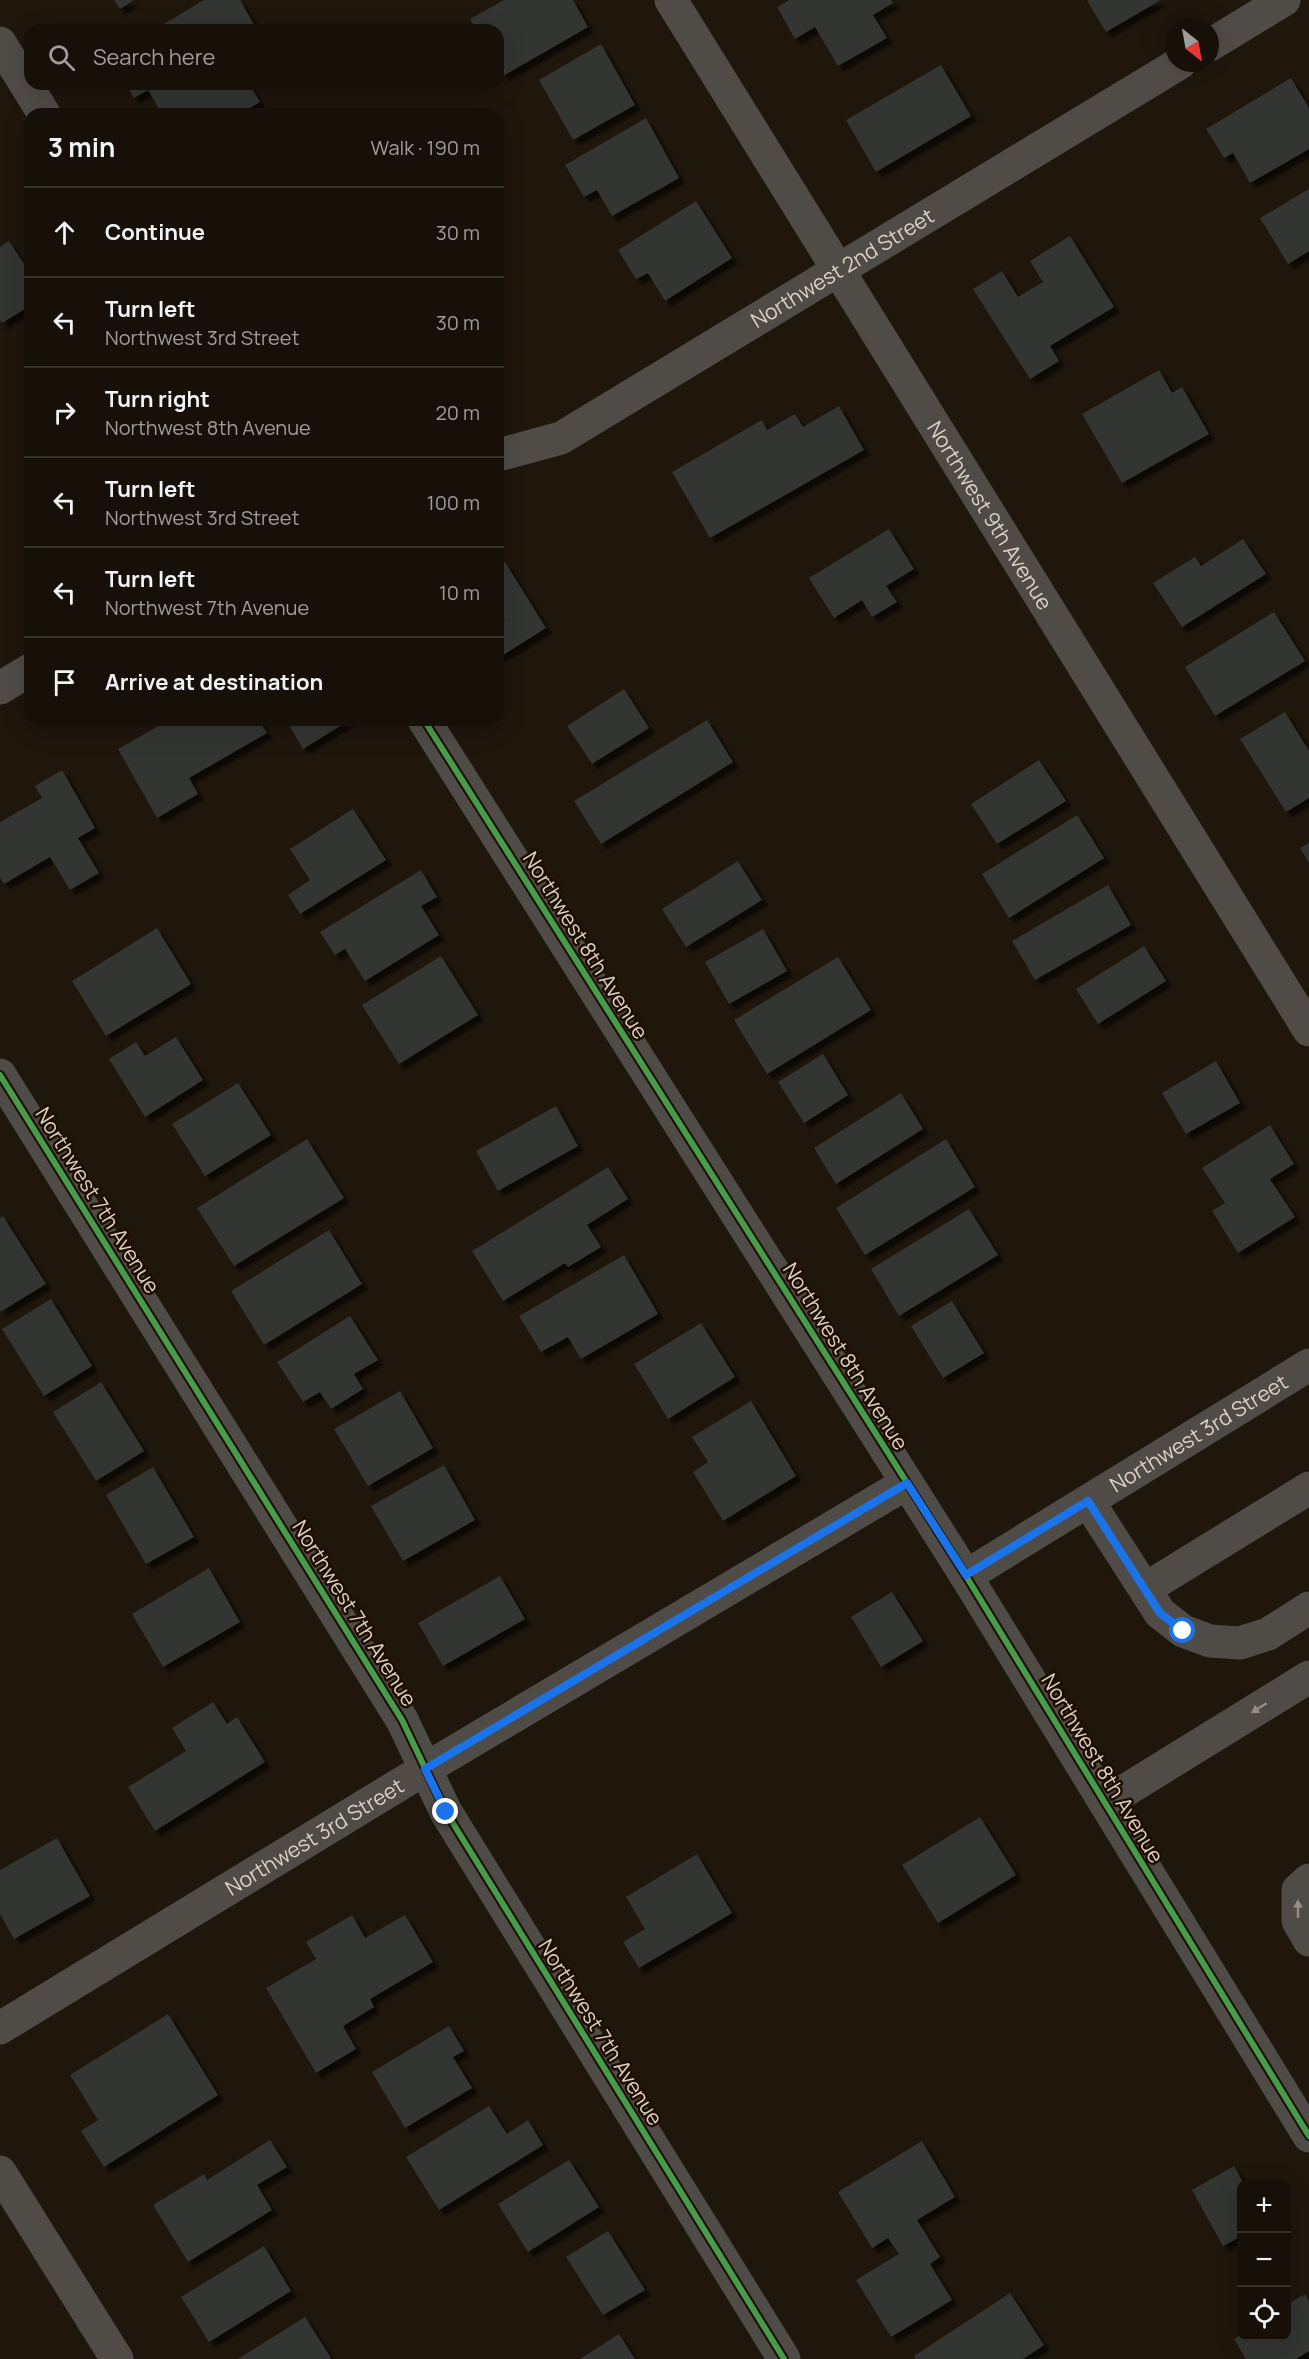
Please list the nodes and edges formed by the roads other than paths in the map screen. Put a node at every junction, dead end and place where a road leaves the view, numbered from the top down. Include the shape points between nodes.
1 (671, 0) edge
2 (1284, 0) edge
3 (1219, 40) edge
4 (0, 43) edge
5 (1165, 72) edge
6 (24, 82) edge
7 (29, 90) edge
8 (40, 108) edge
9 (839, 270) junction
10 (504, 453) edge
11 (24, 674) edge
12 (0, 688) edge
13 (428, 726) edge
14 (1309, 1030) edge
15 (0, 1075) edge
16 (1309, 1365) edge
17 (907, 1483) junction
18 (1309, 1488) edge
19 (1088, 1501) junction
20 (966, 1575) junction
21 (1145, 1589) junction
22 (1309, 1608) edge
23 (1309, 1677) edge
24 (425, 1769) junction
25 (1105, 1803) junction
26 (1309, 1880) edge
27 (1309, 1940) edge
28 (0, 2028) edge
29 (1309, 2136) edge
30 (0, 2172) edge
31 (117, 2359) edge
32 (783, 2359) edge

1 - 9 street, Northwest 9th Avenue
2 - 3 street
4 - 6 street
5 - 9 street, Northwest 2nd Street
7 - 8 street
9 - 10 street, Northwest 2nd Street via 561,438
9 - 14 street, Northwest 9th Avenue
11 - 12 street
13 - 17 street, Northwest 8th Avenue
15 - 24 street, Northwest 7th Avenue via 402,1720
16 - 19 street, Northwest 3rd Street
17 - 20 street, Northwest 8th Avenue
17 - 24 street, Northwest 3rd Street
18 - 21 street
19 - 20 street, Northwest 3rd Street
19 - 21 street
20 - 25 street, Northwest 8th Avenue
21 - 22 street via 1160,1613 1183,1631 1210,1641 1240,1643 1268,1634
23 -> 25 street
24 - 28 street, Northwest 3rd Street
24 - 32 street, Northwest 7th Avenue via 452,1822
25 - 29 street, Northwest 8th Avenue
27 -> 26 street via 1298,1921 1298,1890
30 - 31 street

